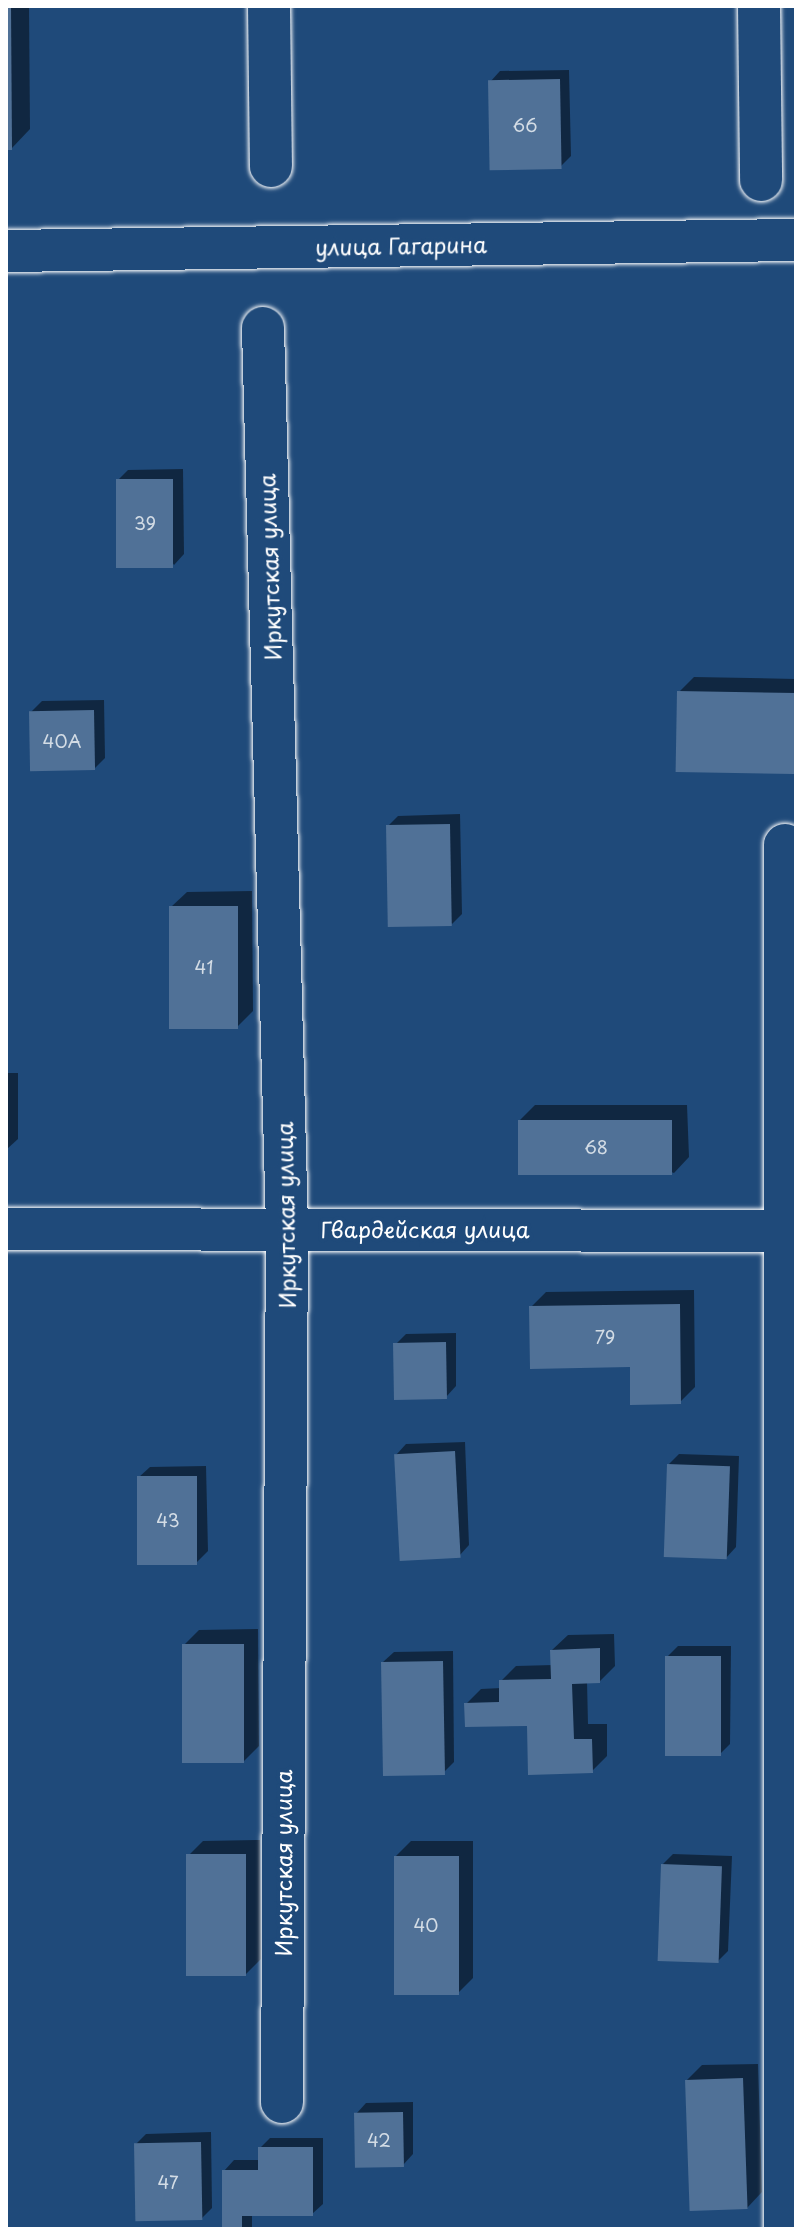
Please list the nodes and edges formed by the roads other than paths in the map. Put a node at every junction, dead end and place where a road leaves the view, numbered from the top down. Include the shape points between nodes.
1 (269, 6) edge
2 (759, 6) edge
3 (271, 166) dead end
4 (761, 180) dead end
5 (796, 240) edge
6 (6, 251) edge
7 (263, 328) dead end
8 (785, 845) dead end
9 (6, 1229) edge
10 (287, 1229) junction
11 (790, 1231) edge
12 (282, 2102) dead end
13 (785, 2229) edge

1 - 3 street
2 - 4 street
5 - 6 street, улица Гагарина
7 - 10 street, Иркутская улица
8 - 11 street
9 - 10 street, Гвардейская улица
10 - 11 street, Гвардейская улица
10 - 12 street, Иркутская улица
11 - 13 street

